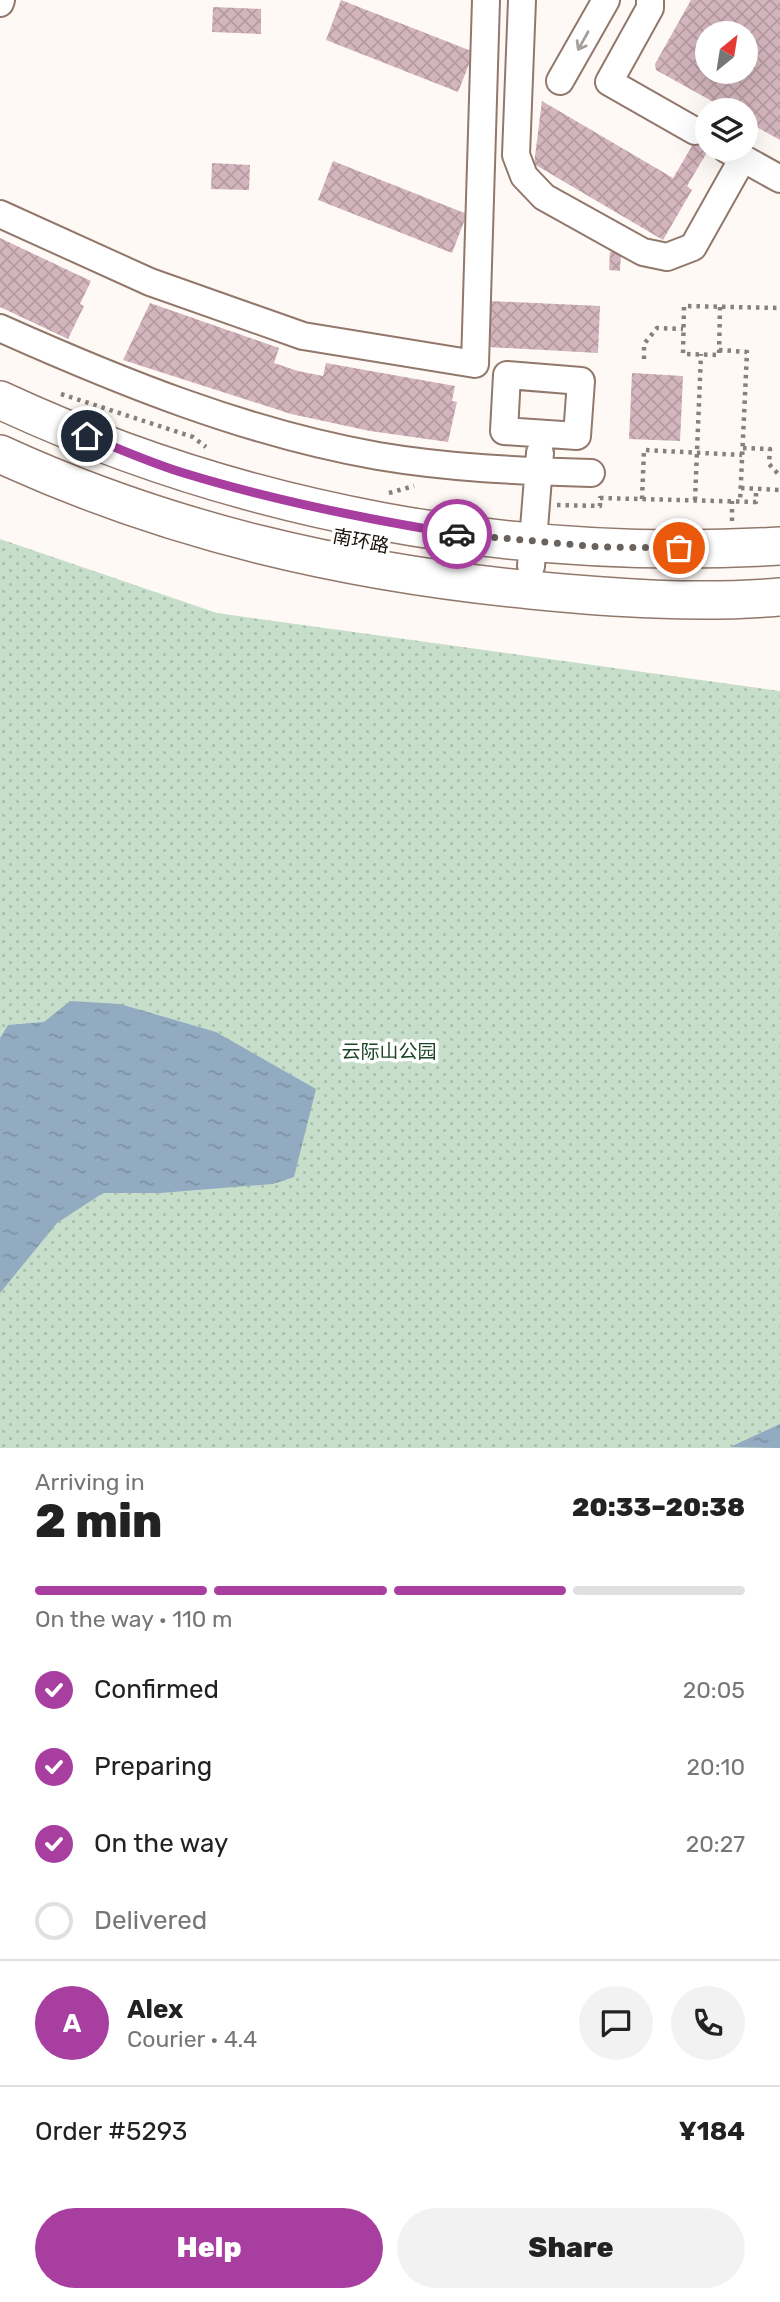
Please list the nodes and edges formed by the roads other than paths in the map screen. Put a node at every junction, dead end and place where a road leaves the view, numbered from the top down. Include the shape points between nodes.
1 (486, 0) edge
2 (522, 0) edge
3 (606, 0) edge
4 (650, 0) edge
5 (561, 81) dead end
6 (695, 131) dead end
7 (732, 161) edge
8 (748, 161) edge
9 (780, 179) edge
10 (0, 214) edge
11 (0, 328) edge
12 (0, 400) edge
13 (0, 427) edge
14 (541, 434) junction
15 (0, 454) edge
16 (539, 471) junction
17 (0, 472) edge
18 (591, 473) dead end
19 (780, 546) edge
20 (532, 554) junction
21 (780, 566) edge
22 (780, 597) edge
23 (780, 616) edge

1 - 10 street via 475,364 303,336 150,282
2 - 7 street via 516,155 524,176 544,197 643,253 667,257 693,247
3 -> 5 street
4 - 6 street via 650,8 608,82
8 - 9 street
11 - 16 street via 112,378 268,429 377,456 478,470
12 - 20 street via 184,473 275,499 477,537
13 - 20 street, 南环路 via 137,482 271,524 425,553
14 - 14 street via 577,436 581,380 547,367 507,375 504,431
14 - 16 street
15 - 22 street, 南环路 via 56,480 189,527 306,557 414,577 586,596 737,601
16 - 18 street
16 - 20 street
17 - 23 street via 185,542 288,570 405,593 519,610 635,617
19 - 20 street via 600,547
20 - 21 street, 南环路 via 561,570 701,571

